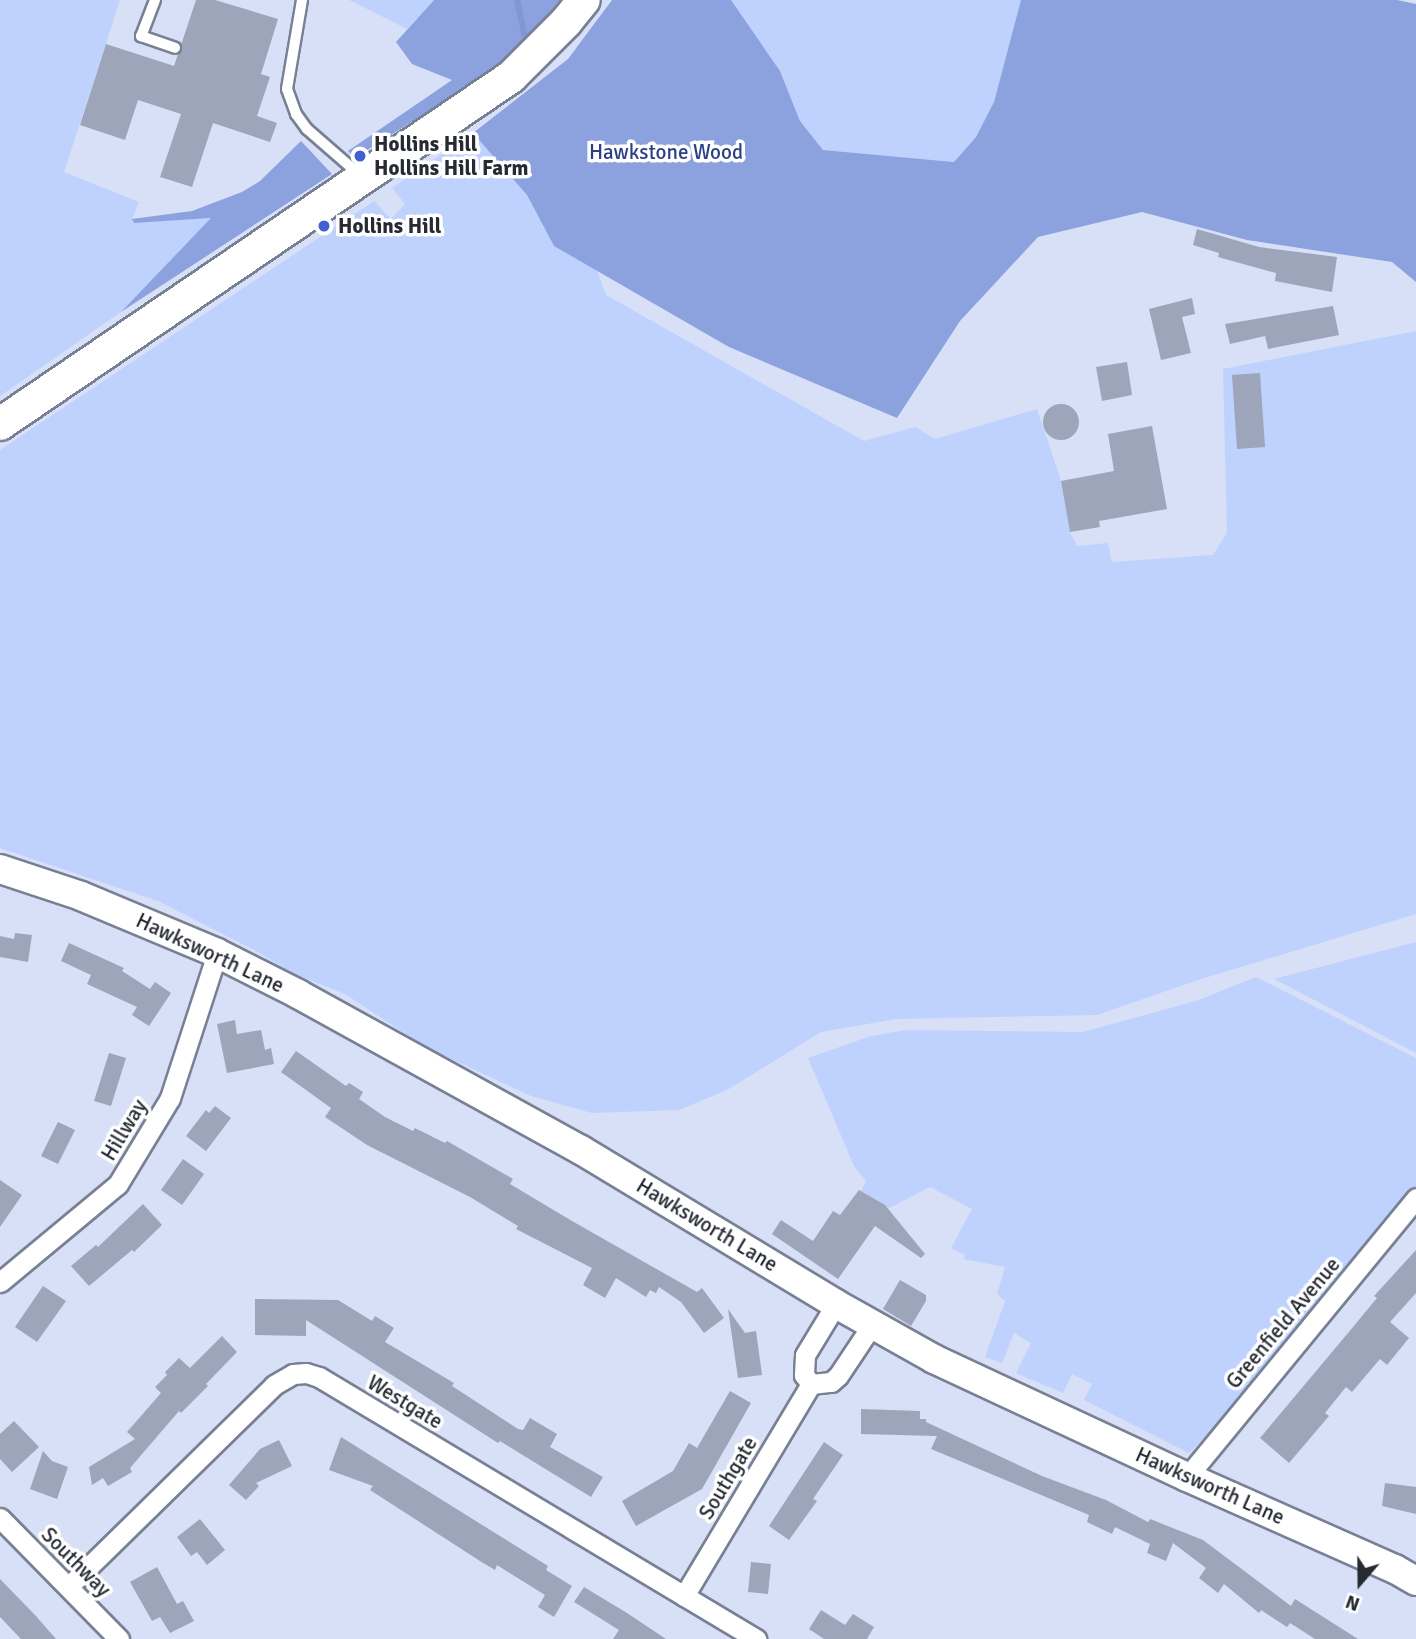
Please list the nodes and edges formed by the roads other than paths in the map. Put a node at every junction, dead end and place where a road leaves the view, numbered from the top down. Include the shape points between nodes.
1 (155, 0) edge
2 (302, 0) edge
3 (584, 0) edge
4 (175, 48) dead end
5 (365, 179) junction
6 (0, 424) edge
7 (0, 869) edge
8 (217, 953) junction
9 (1416, 1198) edge
10 (0, 1282) edge
11 (836, 1304) junction
12 (872, 1325) junction
13 (811, 1384) junction
14 (1187, 1477) junction
15 (0, 1518) edge
16 (1416, 1581) edge
17 (69, 1586) junction
18 (684, 1595) junction
19 (119, 1639) edge
20 (756, 1639) edge

1 - 4 lane via 141,36
2 - 5 lane via 287,89 307,129
3 - 5 main road via 511,77
5 - 6 main road
7 - 8 street, Hawksworth Lane via 81,896
8 - 10 street, Hillway via 170,1098 118,1184
8 - 11 street, Hawksworth Lane via 581,1150
9 - 14 street, Greenfield Avenue
11 - 12 street, Hawksworth Lane
11 - 13 street via 805,1355 804,1375
12 - 13 street via 838,1376 831,1382
12 - 14 street, Hawksworth Lane via 934,1359
13 - 18 street, Southgate
14 - 16 street, Hawksworth Lane
15 - 17 street, Southway
17 - 18 street, Westgate via 274,1385 293,1374 306,1373
17 - 19 street, Southway
18 - 20 street, Westgate

